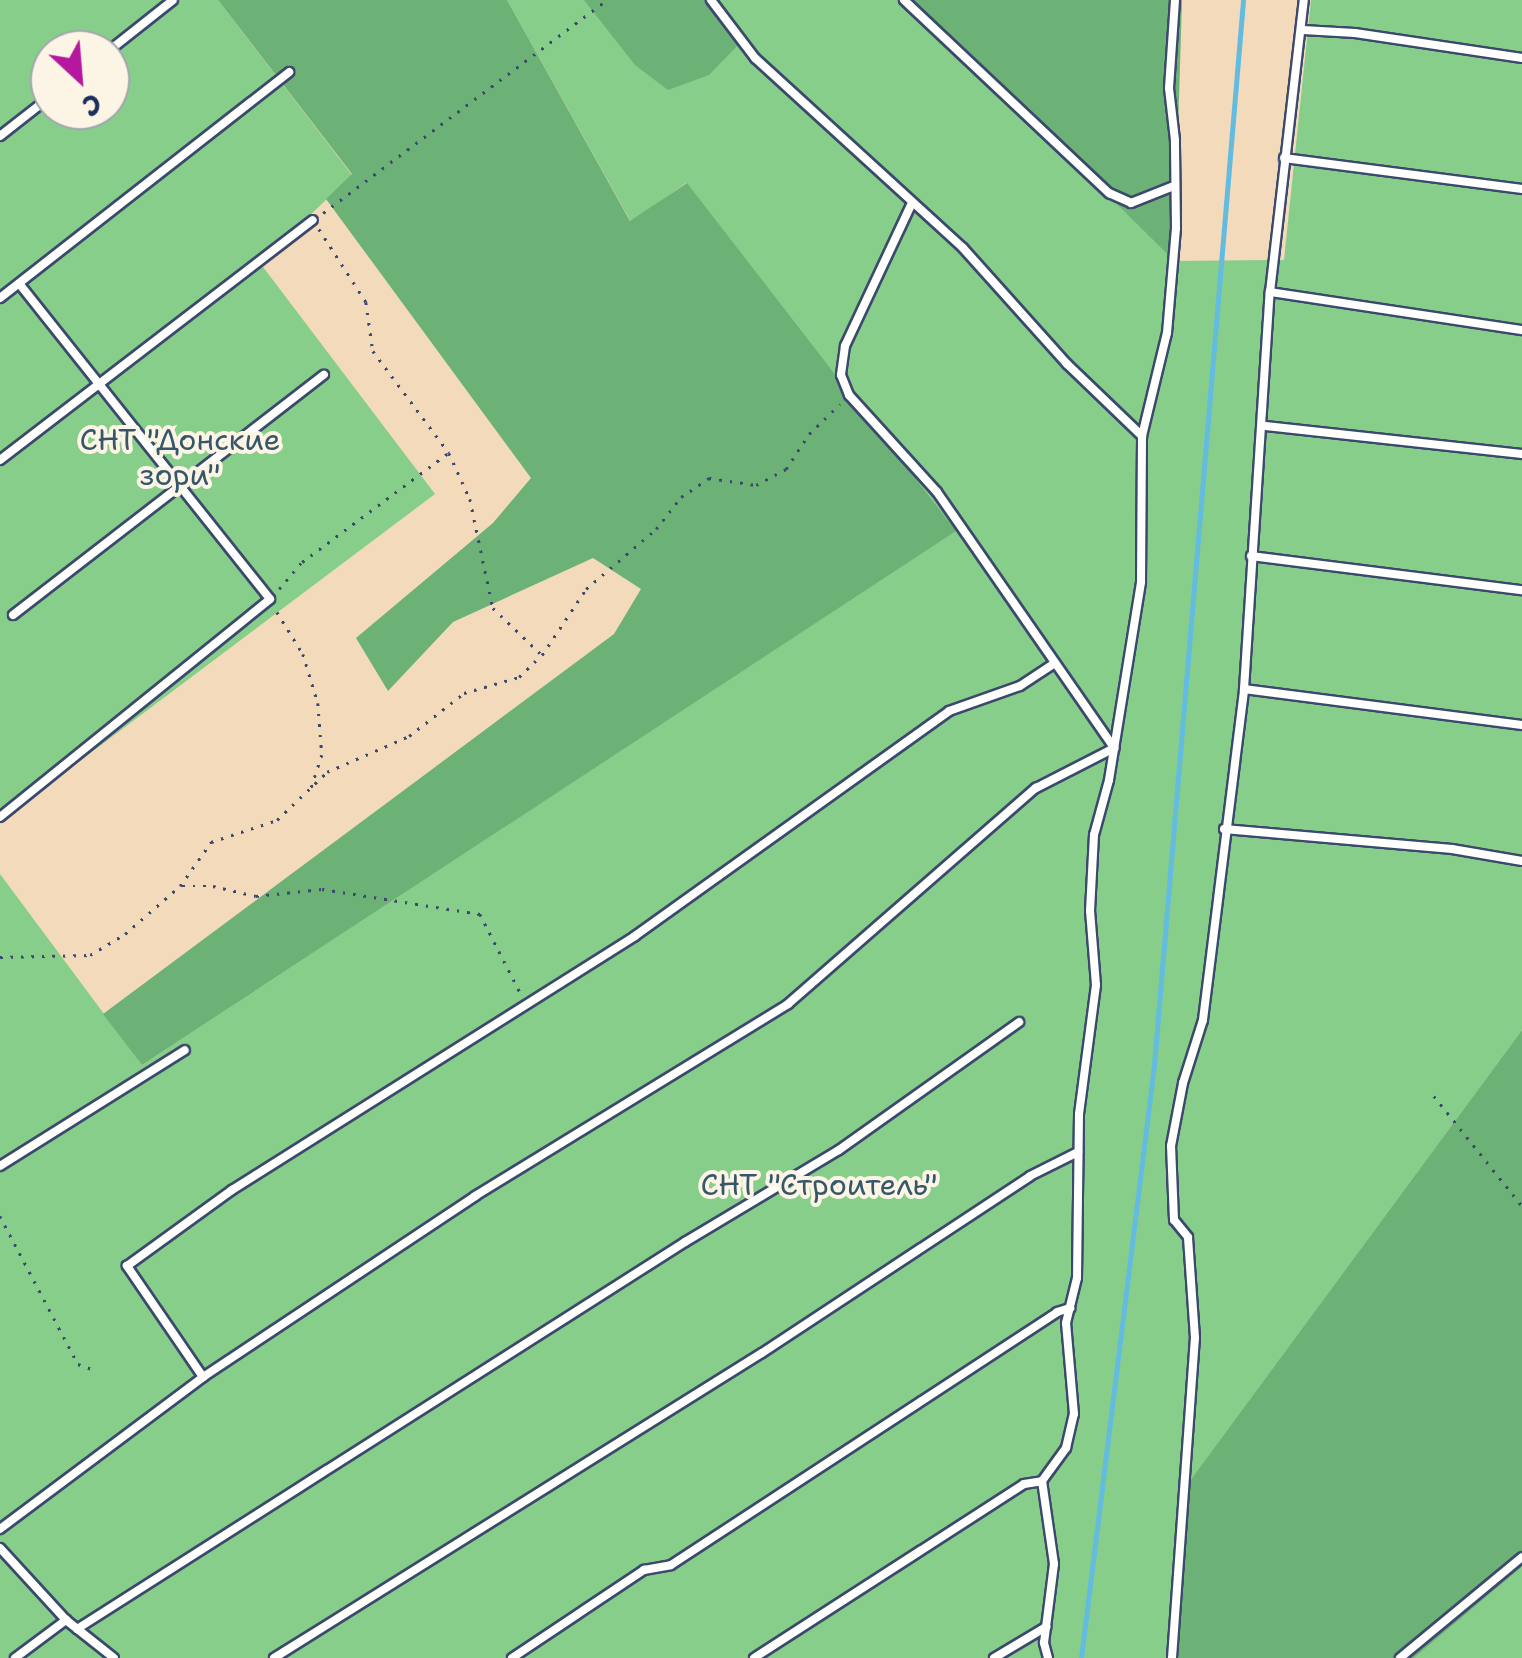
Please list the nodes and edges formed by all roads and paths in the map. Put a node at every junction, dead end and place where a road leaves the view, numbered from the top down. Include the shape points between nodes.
1 (174, 0) edge
2 (608, 0) edge
3 (710, 0) edge
4 (904, 0) edge
5 (1174, 0) edge
6 (1304, 0) edge
7 (1303, 30) junction
8 (130, 34) edge
9 (1522, 58) edge
10 (290, 72) dead end
11 (30, 112) edge
12 (0, 136) edge
13 (1284, 158) junction
14 (1174, 186) junction
15 (1522, 188) edge
16 (911, 205) junction
17 (313, 220) junction
18 (19, 284) junction
19 (1270, 292) junction
20 (0, 298) edge
21 (1522, 330) edge
22 (324, 376) dead end
23 (99, 382) junction
24 (849, 396) junction
25 (1265, 426) junction
26 (1142, 436) junction
27 (448, 453) junction
28 (1522, 454) edge
29 (0, 460) edge
30 (180, 487) junction
31 (1252, 556) junction
32 (1522, 590) edge
33 (270, 600) junction
34 (14, 615) dead end
35 (542, 655) junction
36 (1055, 663) junction
37 (1244, 689) junction
38 (1522, 726) edge
39 (1114, 748) junction
40 (310, 794) junction
41 (0, 817) edge
42 (1224, 828) junction
43 (1522, 861) edge
44 (180, 886) junction
45 (0, 957) edge
46 (527, 1006) junction
47 (1019, 1022) dead end
48 (185, 1050) dead end
49 (1434, 1096) dead end
50 (1078, 1152) junction
51 (0, 1166) edge
52 (1522, 1206) edge
53 (0, 1216) edge
54 (1070, 1308) junction
55 (92, 1369) dead end
56 (203, 1377) junction
57 (1042, 1481) junction
58 (0, 1529) edge
59 (0, 1548) edge
60 (1522, 1557) edge
61 (66, 1620) junction
62 (1047, 1626) junction
63 (77, 1629) junction
64 (15, 1658) edge
65 (114, 1658) edge
66 (274, 1658) edge
67 (512, 1658) edge
68 (754, 1658) edge
69 (994, 1658) edge
70 (1048, 1658) edge
71 (1172, 1658) edge
72 (1400, 1658) edge

1 - 8 lane
2 - 17 path
3 - 16 lane via 755,58
4 - 14 lane via 1109,193 1131,203
5 - 14 lane
6 - 7 lane
7 - 9 lane
7 - 13 lane
10 - 18 lane
11 - 12 lane
13 - 15 lane
13 - 19 lane
14 - 26 lane via 1167,333
16 - 24 lane via 845,346 841,375
16 - 26 lane via 964,248
17 - 23 lane
17 - 27 path via 366,302 373,350
18 - 20 lane
18 - 23 lane
19 - 21 lane
19 - 25 lane
22 - 30 lane
23 - 29 lane
23 - 30 lane
24 - 35 path via 786,469 756,485 709,478 681,497 656,529 586,589
24 - 36 lane via 937,492
25 - 28 lane
25 - 31 lane
26 - 39 lane via 1141,582
27 - 33 path via 302,562
27 - 35 path via 470,499 494,608
30 - 33 lane
30 - 34 lane
31 - 32 lane
31 - 37 lane
33 - 40 path via 303,654 318,703 322,754
33 - 41 lane
35 - 40 path via 520,676 464,693 409,736 327,772
36 - 39 lane
36 - 46 lane via 1020,686 949,711 719,879
37 - 38 lane
37 - 42 lane
39 - 50 lane via 1094,835 1090,911 1096,985
39 - 56 lane via 1036,788 788,1004 475,1196
40 - 44 path via 278,820 210,842
42 - 43 lane via 1452,848
42 - 71 lane via 1203,1020 1171,1146 1174,1220 1188,1236 1194,1338
44 - 45 path via 90,955
44 - 46 path via 256,896 322,888 480,914
46 - 56 lane via 232,1190 128,1266
47 - 63 lane via 839,1150
48 - 51 lane
49 - 52 path
50 - 54 lane via 1077,1278
50 - 66 lane via 1030,1176
53 - 55 path via 78,1364
54 - 57 lane via 1074,1414 1066,1448
54 - 67 lane via 671,1565 644,1570
56 - 58 lane
57 - 62 lane via 1054,1564
57 - 68 lane via 1024,1484
59 - 61 lane
60 - 72 lane
61 - 63 lane
61 - 64 lane
62 - 69 lane
62 - 70 lane
63 - 65 lane

